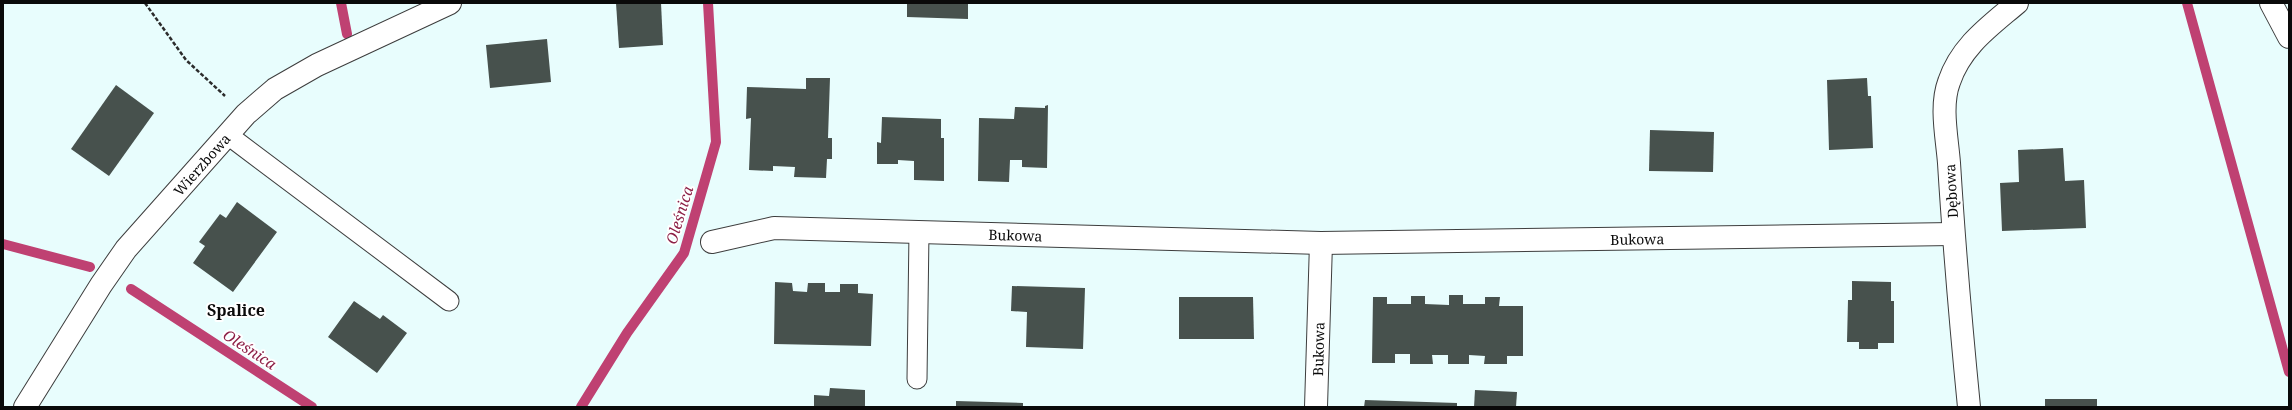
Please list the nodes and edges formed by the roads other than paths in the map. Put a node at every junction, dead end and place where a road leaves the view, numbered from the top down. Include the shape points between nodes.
1 (450, 3) edge
2 (2017, 3) edge
3 (2271, 3) edge
4 (2289, 37) edge
5 (228, 135) junction
6 (919, 232) junction
7 (1953, 234) junction
8 (712, 242) dead end
9 (1321, 243) junction
10 (449, 301) dead end
11 (917, 378) dead end
12 (26, 407) edge
13 (1316, 407) edge
14 (1969, 407) edge

1 - 5 street, Wierzbowa via 317,65 275,89 246,114
2 - 7 street, Dębowa via 1970,44 1948,83 1945,105
3 - 4 street
5 - 10 lane
5 - 12 street, Wierzbowa via 126,249
6 - 8 street, Bukowa via 774,228
6 - 9 street, Bukowa
6 - 11 lane
7 - 9 street, Bukowa
7 - 14 street, Dębowa
9 - 13 street, Bukowa

